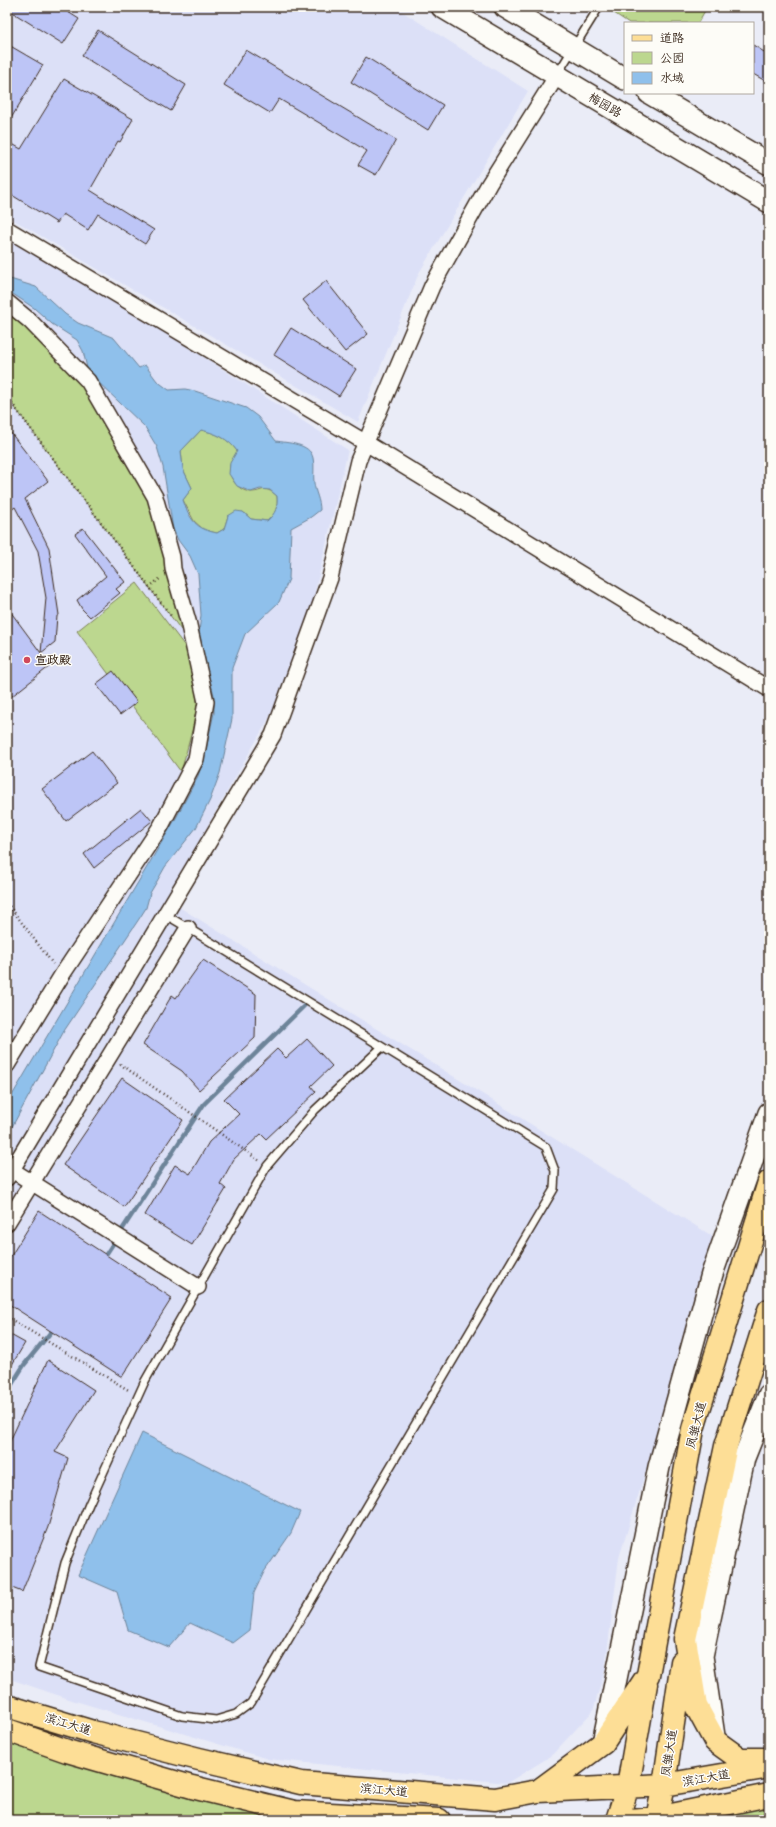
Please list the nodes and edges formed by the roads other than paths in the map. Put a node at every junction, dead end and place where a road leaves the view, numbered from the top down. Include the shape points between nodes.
1 (442, 7) edge
2 (505, 7) edge
3 (599, 7) edge
4 (573, 48) junction
5 (556, 76) junction
6 (624, 78) edge
7 (651, 94) edge
8 (769, 164) edge
9 (769, 202) edge
10 (7, 229) edge
11 (7, 302) edge
12 (366, 443) junction
13 (769, 689) edge
14 (166, 915) junction
15 (188, 928) junction
16 (382, 1047) junction
17 (7, 1065) edge
18 (769, 1113) edge
19 (9, 1174) edge
20 (769, 1182) edge
21 (31, 1184) junction
22 (7, 1223) edge
23 (198, 1288) junction
24 (769, 1310) edge
25 (755, 1353) junction
26 (688, 1362) junction
27 (769, 1394) edge
28 (744, 1458) junction
29 (685, 1476) junction
30 (624, 1638) junction
31 (684, 1646) junction
32 (653, 1647) junction
33 (648, 1674) junction
34 (7, 1706) edge
35 (7, 1730) edge
36 (715, 1741) junction
37 (602, 1743) junction
38 (769, 1759) edge
39 (769, 1767) edge
40 (664, 1785) junction
41 (628, 1786) junction
42 (538, 1791) junction
43 (769, 1795) edge
44 (657, 1818) junction
45 (439, 1820) edge
46 (617, 1820) edge
47 (628, 1820) edge

1 - 5 street, 梅园路
2 - 4 street
3 - 4 lane
4 - 5 lane
4 - 6 street
5 - 9 street, 梅园路
5 - 12 street via 489,184 432,286
7 - 8 street
10 - 12 street
11 - 17 street via 30,321 88,382 155,497 188,621 206,702 196,759 161,826 62,975
12 - 13 street
12 - 14 street via 358,461 330,578 273,735
14 - 15 lane
14 - 19 street
15 - 16 lane
15 - 21 street
16 - 23 lane via 315,1110 267,1166
16 - 23 lane via 546,1147 555,1171 554,1189 251,1703 236,1714 216,1720 182,1716 39,1667 65,1563 89,1504 138,1396
18 - 26 street via 712,1274
19 - 21 street
20 - 29 main road, 凤雏大道 via 693,1429
21 - 22 street
21 - 23 street
24 - 25 main road, 凤雏大道
25 - 28 street
25 - 31 main road, 凤雏大道 via 726,1446
26 - 29 street
26 - 30 street via 659,1467
27 - 28 street
28 - 36 street via 702,1656
29 - 32 main road, 凤雏大道
30 - 32 street
30 - 37 street
31 - 32 main road
31 - 36 main road, 凤雏大道 via 696,1706
31 - 40 main road, 凤雏大道
32 - 33 main road, 凤雏大道
33 - 37 main road, 凤雏大道
33 - 41 main road, 凤雏大道
34 - 42 main road, 滨江大道 via 138,1744 301,1783 495,1798
35 - 45 main road, 滨江大道 via 89,1757 294,1812
36 - 38 main road, 凤雏大道 via 740,1759
37 - 42 main road, 凤雏大道
39 - 40 main road, 滨江大道
40 - 41 main road, 滨江大道
40 - 44 main road, 凤雏大道
41 - 42 main road, 滨江大道
41 - 46 main road, 凤雏大道
43 - 44 main road
44 - 47 main road

